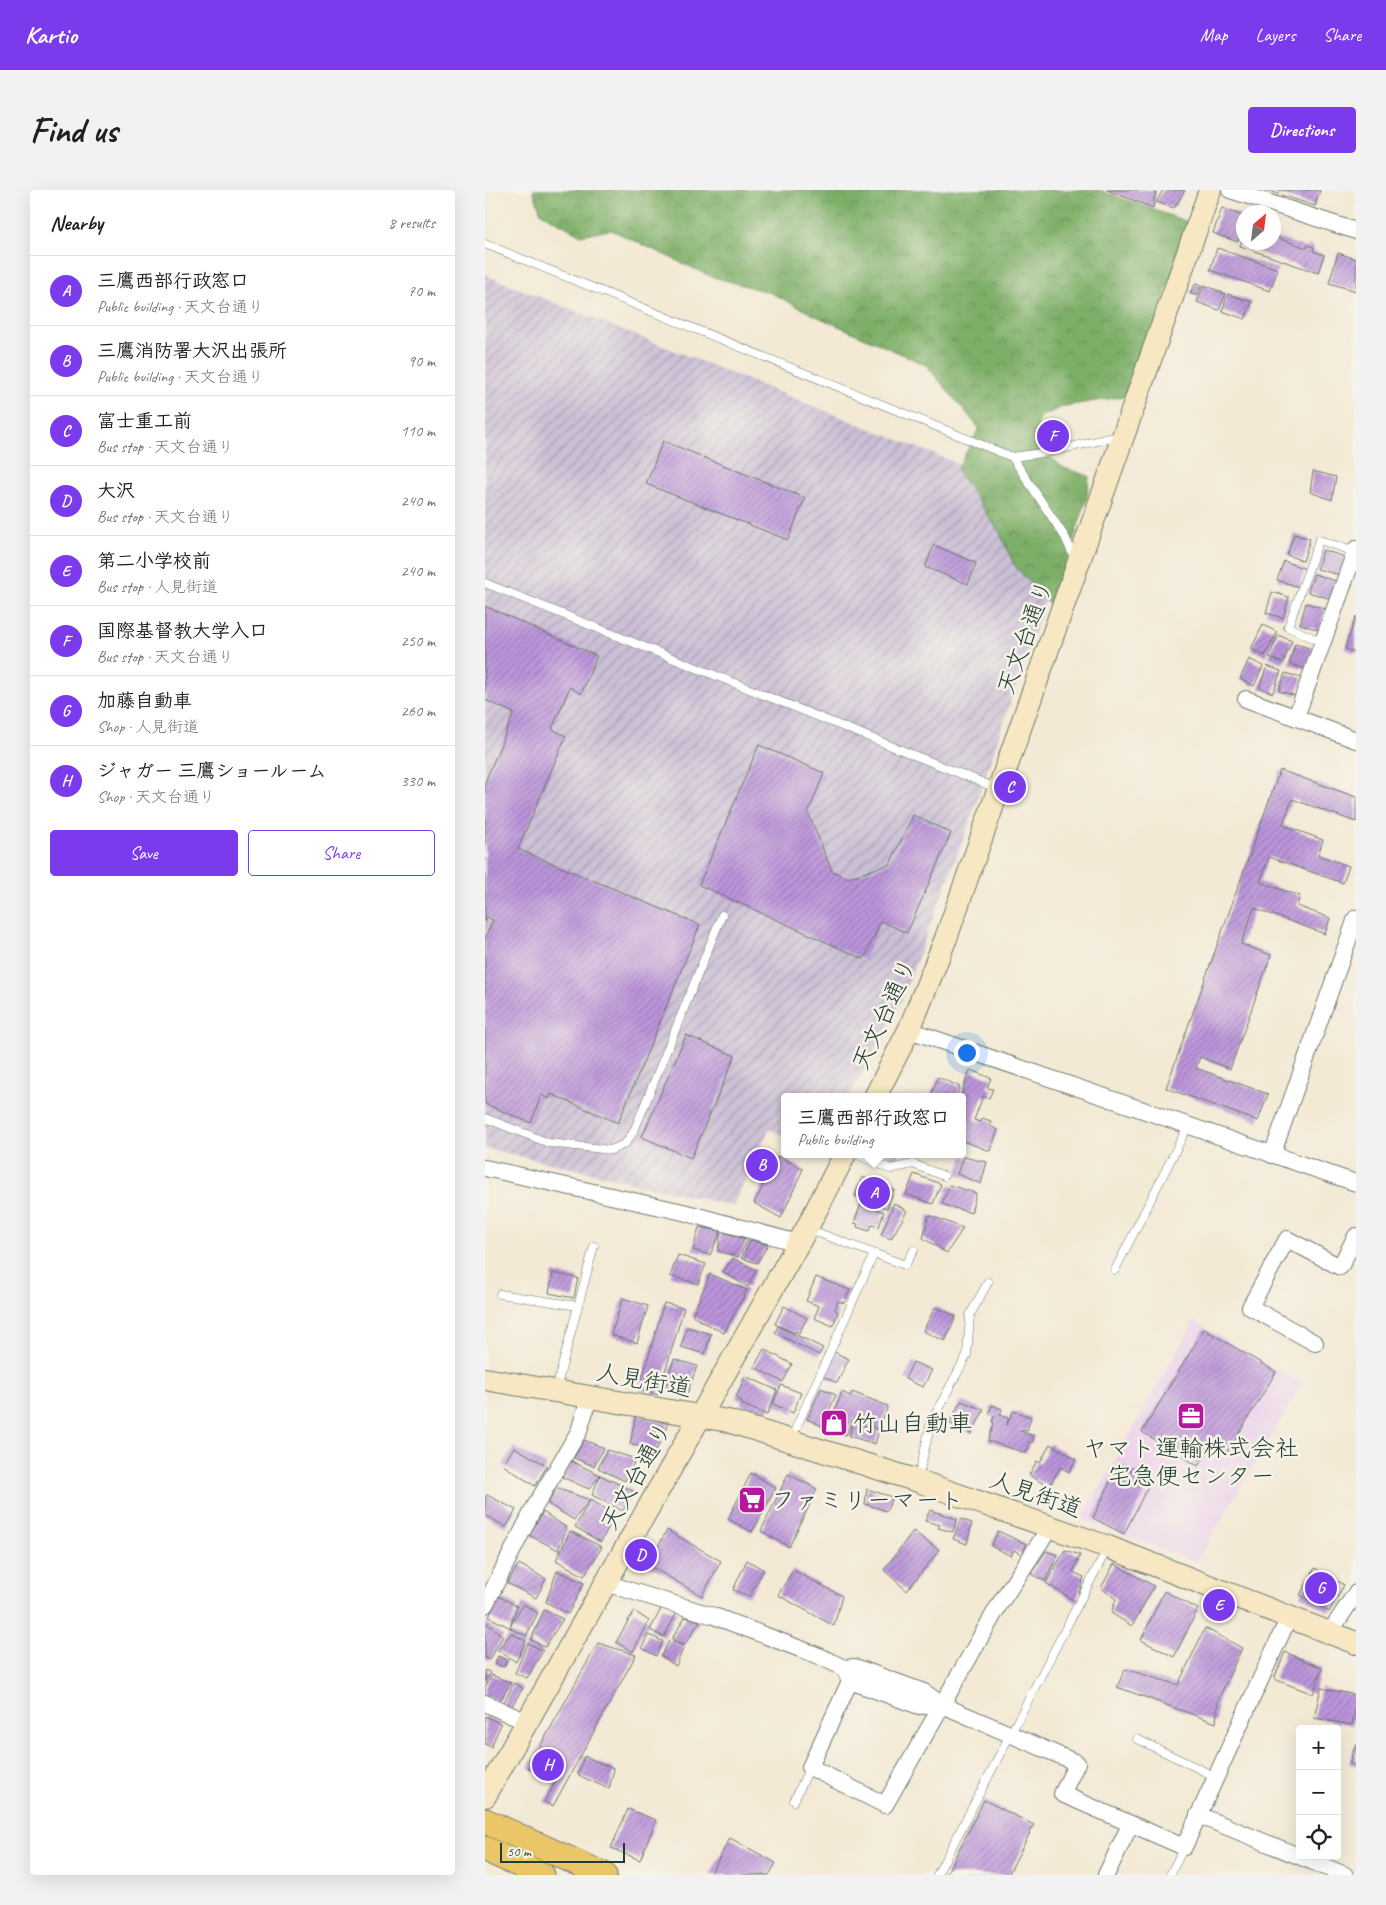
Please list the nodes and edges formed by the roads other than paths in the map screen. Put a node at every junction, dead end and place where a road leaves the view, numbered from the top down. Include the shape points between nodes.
1 (1210, 190) edge
2 (1230, 190) edge
3 (1356, 231) edge
4 (485, 244) edge
5 (1123, 435) junction
6 (1012, 457) junction
7 (1355, 550) edge
8 (1078, 565) junction
9 (485, 583) edge
10 (1323, 642) junction
11 (1246, 699) dead end
12 (1296, 718) junction
13 (1356, 740) edge
14 (999, 789) junction
15 (722, 915) dead end
16 (1356, 918) edge
17 (909, 1030) junction
18 (877, 1093) edge
19 (485, 1118) edge
20 (1188, 1126) junction
21 (1272, 1155) junction
22 (843, 1158) edge
23 (865, 1158) edge
24 (485, 1168) edge
25 (944, 1176) dead end
26 (1356, 1183) edge
27 (802, 1235) junction
28 (1356, 1236) edge
29 (594, 1246) dead end
30 (914, 1250) dead end
31 (874, 1254) junction
32 (1115, 1270) dead end
33 (988, 1282) dead end
34 (500, 1294) dead end
35 (578, 1306) junction
36 (1315, 1343) dead end
37 (485, 1379) edge
38 (555, 1392) junction
39 (589, 1398) junction
40 (699, 1416) junction
41 (790, 1442) junction
42 (918, 1481) junction
43 (1050, 1527) junction
44 (1108, 1547) junction
45 (605, 1583) junction
46 (1356, 1593) edge
47 (485, 1605) edge
48 (1289, 1617) junction
49 (1330, 1632) junction
50 (1356, 1643) edge
51 (847, 1674) junction
52 (485, 1703) edge
53 (942, 1705) junction
54 (526, 1722) junction
55 (1012, 1733) junction
56 (1137, 1739) dead end
57 (810, 1767) junction
58 (1216, 1777) junction
59 (485, 1796) edge
60 (794, 1801) dead end
61 (1198, 1815) junction
62 (485, 1821) edge
63 (1130, 1825) junction
64 (1184, 1847) junction
65 (485, 1849) edge
66 (541, 1875) edge
67 (604, 1875) edge
68 (937, 1875) edge
69 (1106, 1875) edge
70 (1170, 1875) edge
71 (1345, 1875) edge

1 - 5 main road, 天文台通り
2 - 3 street
4 - 6 lane
5 - 6 lane
5 - 8 main road, 天文台通り
6 - 8 lane via 1065,537
7 - 10 street
7 - 10 lane via 1319,540 1288,627
8 - 14 main road, 天文台通り
9 - 14 lane
10 - 12 street
11 - 12 street
12 - 13 street
14 - 17 main road, 天文台通り via 944,945
15 - 19 lane via 634,1131 625,1144 611,1150 549,1143
16 - 21 street
17 - 18 main road, 天文台通り
17 - 20 street
20 - 21 street
20 - 32 lane
21 - 26 street
22 - 27 main road, 天文台通り
23 - 25 lane via 890,1169 913,1164
24 - 27 street
27 - 31 lane
27 - 40 main road, 天文台通り
28 - 36 street via 1340,1267 1287,1239 1250,1307
29 - 35 lane
30 - 31 lane via 905,1266
31 - 41 lane
33 - 42 lane via 970,1316 967,1355 931,1422
34 - 35 lane
35 - 38 lane
37 - 38 main road, 人見街道
38 - 39 main road, 人見街道
39 - 40 main road, 人見街道
39 - 47 street via 579,1431 534,1508
40 - 41 main road, 人見街道 via 728,1421
40 - 45 main road, 天文台通り
41 - 42 main road, 人見街道
42 - 43 main road, 人見街道
43 - 44 main road, 人見街道
43 - 53 street via 999,1605
44 - 48 main road, 人見街道
44 - 55 lane
45 - 51 street via 714,1616
45 - 54 main road, 天文台通り
46 - 49 street
48 - 49 main road, 人見街道
48 - 58 street
49 - 50 main road, 人見街道
51 - 53 street via 855,1667 915,1689
51 - 57 street
52 - 54 street
53 - 55 street
53 - 57 street via 885,1805
54 - 59 main road, 天文台通り
55 - 63 street via 1077,1763 1062,1794
55 - 68 lane
56 - 58 lane
57 - 60 lane
58 - 61 street
61 - 64 street
61 - 71 street
62 - 67 main road
63 - 64 street
63 - 69 street
64 - 70 lane
65 - 66 main road

